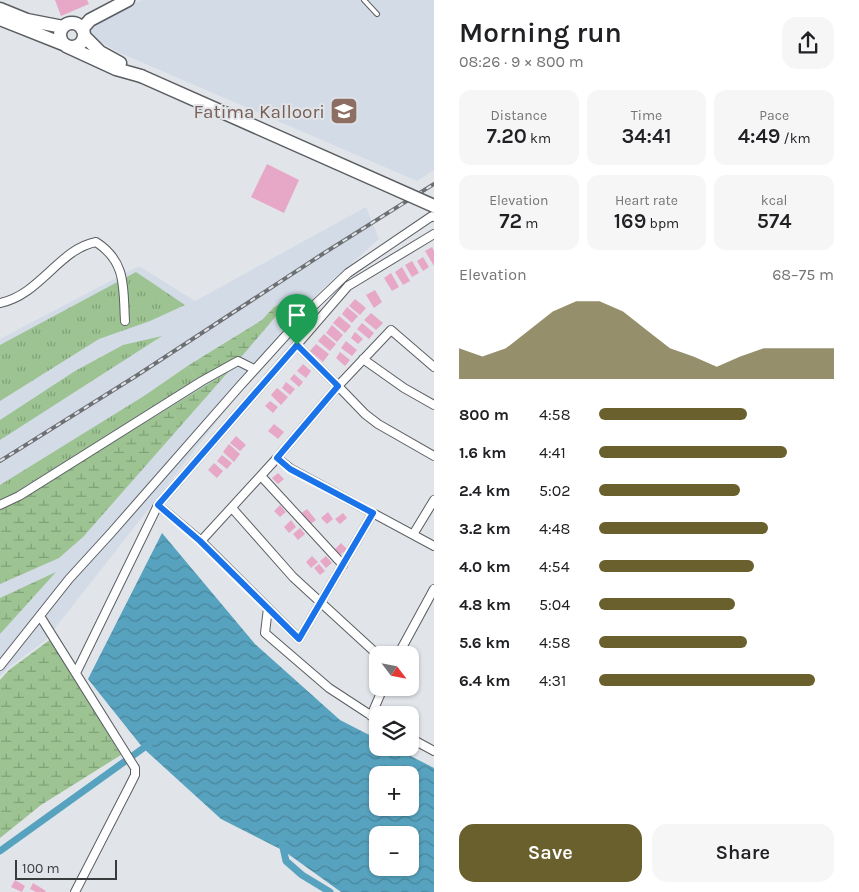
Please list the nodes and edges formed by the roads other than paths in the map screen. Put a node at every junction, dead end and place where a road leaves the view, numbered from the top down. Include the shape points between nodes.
1 (115, 0) edge
2 (128, 0) edge
3 (364, 0) edge
4 (0, 9) edge
5 (377, 14) dead end
6 (0, 19) edge
7 (66, 25) junction
8 (83, 33) junction
9 (65, 45) junction
10 (141, 76) junction
11 (434, 206) edge
12 (434, 217) edge
13 (434, 234) edge
14 (0, 303) edge
15 (125, 321) dead end
16 (297, 345) junction
17 (363, 359) junction
18 (434, 367) edge
19 (254, 369) junction
20 (338, 386) junction
21 (434, 405) edge
22 (434, 456) edge
23 (277, 458) junction
24 (261, 476) junction
25 (434, 500) edge
26 (158, 505) junction
27 (0, 506) edge
28 (232, 508) junction
29 (373, 513) junction
30 (414, 534) junction
31 (200, 541) junction
32 (434, 546) edge
33 (342, 565) junction
34 (434, 588) edge
35 (321, 602) junction
36 (268, 608) junction
37 (40, 616) junction
38 (403, 646) edge
39 (369, 647) edge
40 (0, 666) edge
41 (76, 673) junction
42 (369, 715) edge
43 (419, 743) edge
44 (434, 751) edge
45 (75, 892) edge

1 - 7 main road
2 - 8 main road via 90,20
3 - 5 lane
4 - 7 main road via 27,20
6 - 9 main road
7 - 8 main road via 77,24
7 - 9 main road via 60,37
8 - 9 main road via 79,45
8 - 10 main road via 100,52
9 - 10 main road via 116,69
10 - 11 main road, bridge
12 - 19 street via 348,273
13 - 16 street via 348,286
14 - 15 street via 24,294 68,256 87,243 96,242 107,249 118,264
16 - 20 street
16 - 26 street
17 - 18 street via 390,330
17 - 20 street
17 - 21 street
19 - 27 street via 238,361
19 - 37 street
20 - 22 street via 378,424
20 - 23 street
23 - 24 street
23 - 29 street via 290,469
24 - 28 street
24 - 33 street
25 - 30 street
26 - 31 street
26 - 41 street
28 - 31 street
28 - 35 street via 293,577
29 - 30 street
29 - 33 street
30 - 32 street
31 - 36 street
33 - 35 street
34 - 38 street
35 - 36 street via 299,639
35 - 39 street
36 - 42 street via 265,633 329,688
37 - 40 street
37 - 41 street
41 - 45 street via 135,768 135,775
43 - 44 street

